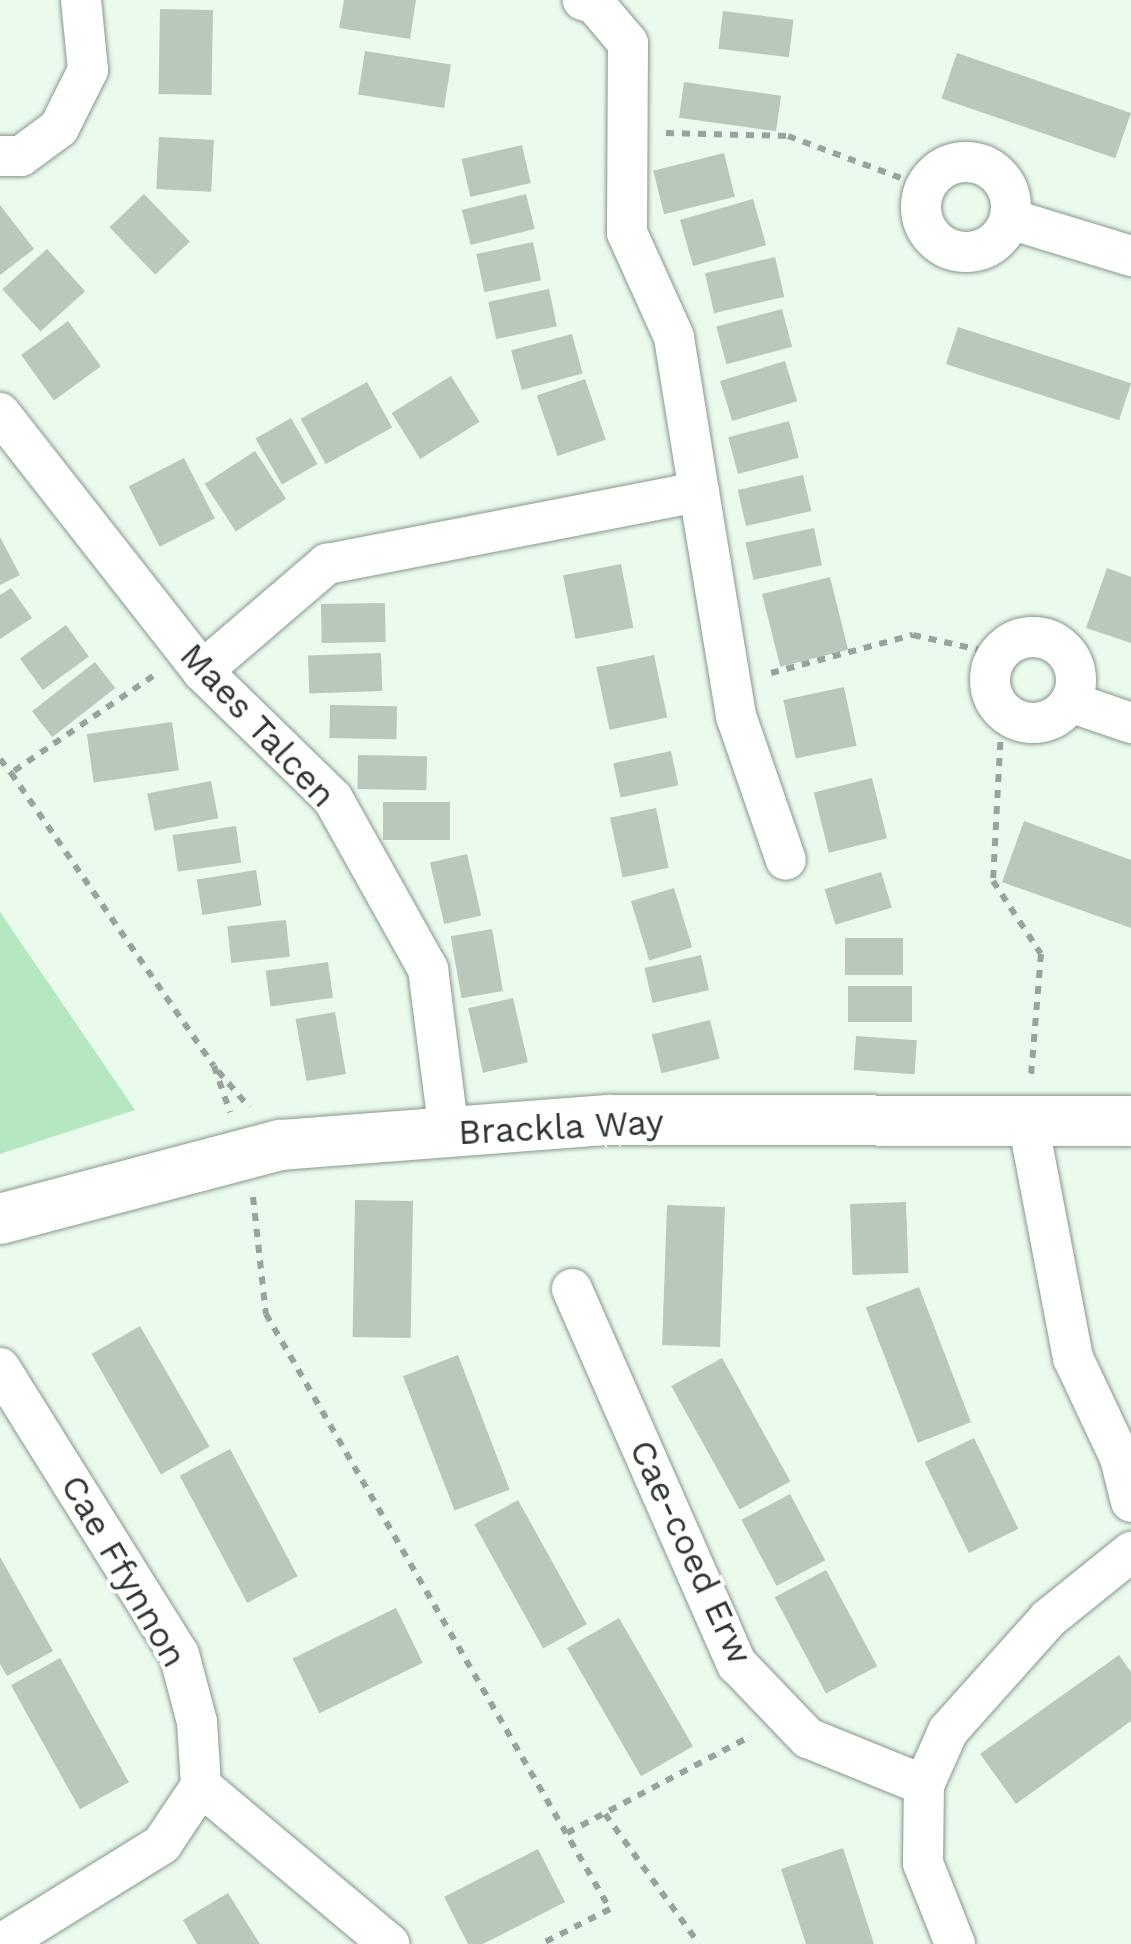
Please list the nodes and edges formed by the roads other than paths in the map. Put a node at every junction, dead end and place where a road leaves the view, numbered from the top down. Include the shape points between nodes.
1 (81, 0) edge
2 (582, 0) edge
3 (0, 156) edge
4 (1010, 219) junction
5 (1131, 256) edge
6 (0, 414) edge
7 (698, 492) junction
8 (195, 662) junction
9 (1070, 702) junction
10 (1131, 723) edge
11 (786, 860) dead end
12 (1131, 1121) edge
13 (1028, 1122) junction
14 (449, 1132) junction
15 (0, 1219) edge
16 (572, 1288) dead end
17 (0, 1368) edge
18 (1131, 1502) edge
19 (1131, 1552) edge
20 (924, 1785) junction
21 (201, 1786) junction
22 (1, 1944) edge
23 (389, 1944) edge
24 (956, 1944) edge

1 - 3 street via 88,70 59,128 21,156
2 - 7 street via 595,4 628,44 628,232 674,338
4 - 4 street via 1007,188 977,164 946,167 926,187 922,217 928,232 952,250 992,244
4 - 5 street
6 - 8 street, Maes Talcen
7 - 8 street via 326,564
7 - 11 street via 730,683
8 - 14 street, Maes Talcen via 333,799 428,969
9 - 9 street via 1074,666 1060,646 1032,636 998,654 990,684 1002,710 1039,723
9 - 10 street
12 - 13 street, Brackla Way
13 - 14 street, Brackla Way via 609,1120
13 - 18 street via 1073,1358 1120,1458
14 - 15 street, Brackla Way via 281,1145
16 - 20 street, Cae-coed Erw via 737,1664 808,1738
17 - 21 street, Cae Ffynnon via 180,1654 197,1722
19 - 20 street via 1048,1618 991,1680 948,1731
20 - 24 street via 923,1863
21 - 22 street via 162,1844
21 - 23 street

